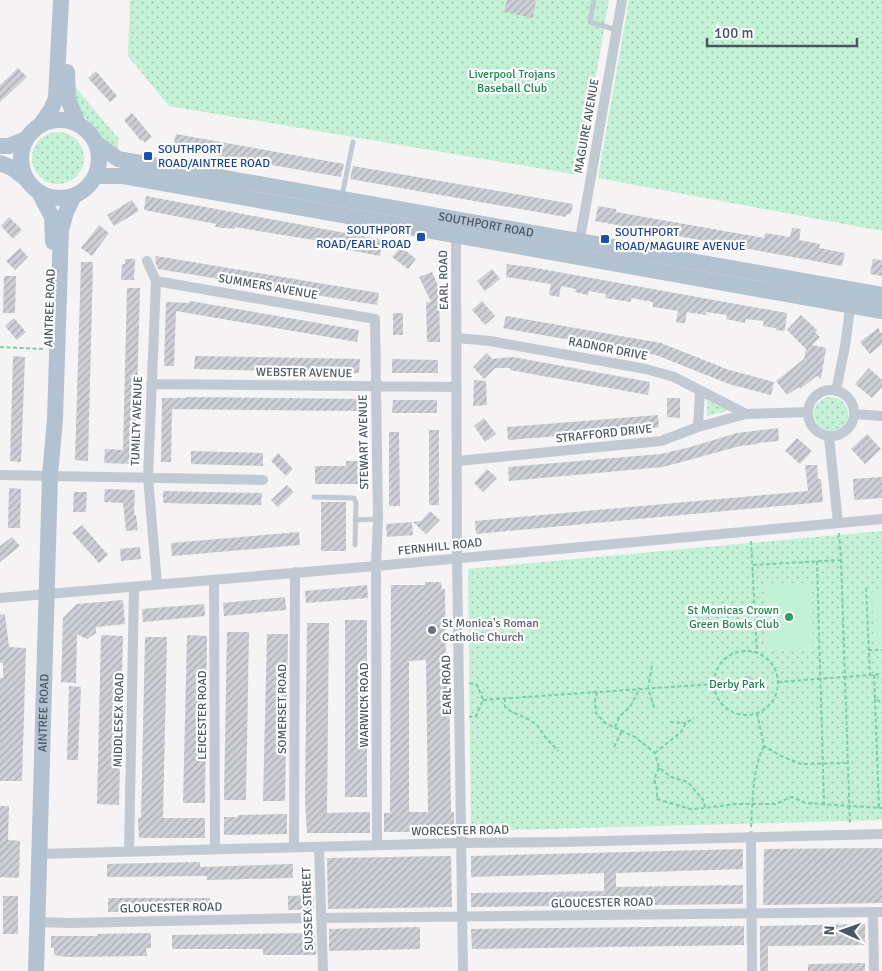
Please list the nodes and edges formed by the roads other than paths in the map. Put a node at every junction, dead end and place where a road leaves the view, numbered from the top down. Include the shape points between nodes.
1 (61, 0) edge
2 (71, 0) edge
3 (594, 0) edge
4 (622, 0) edge
5 (617, 30) junction
6 (41, 124) junction
7 (78, 124) junction
8 (26, 139) junction
9 (352, 142) dead end
10 (96, 143) junction
11 (0, 146) edge
12 (0, 163) edge
13 (96, 176) junction
14 (24, 177) junction
15 (39, 192) junction
16 (74, 196) junction
17 (342, 199) junction
18 (457, 227) junction
19 (578, 249) junction
20 (147, 261) dead end
21 (156, 281) junction
22 (882, 294) edge
23 (852, 297) junction
24 (882, 311) edge
25 (375, 319) joint
26 (457, 338) junction
27 (150, 384) junction
28 (376, 386) junction
29 (457, 387) junction
30 (836, 391) junction
31 (700, 392) junction
32 (808, 412) junction
33 (746, 414) junction
34 (854, 414) junction
35 (882, 416) edge
36 (698, 427) junction
37 (829, 437) junction
38 (50, 456) junction
39 (458, 461) junction
40 (0, 475) edge
41 (50, 475) junction
42 (148, 477) junction
43 (263, 480) dead end
44 (314, 497) dead end
45 (882, 519) edge
46 (355, 520) junction
47 (378, 520) junction
48 (838, 523) junction
49 (355, 545) dead end
50 (457, 557) junction
51 (376, 566) junction
52 (295, 572) junction
53 (214, 581) junction
54 (157, 584) junction
55 (134, 587) junction
56 (46, 594) junction
57 (0, 598) edge
58 (882, 834) edge
59 (751, 836) junction
60 (460, 842) junction
61 (377, 845) junction
62 (294, 847) junction
63 (319, 847) junction
64 (215, 849) junction
65 (129, 852) junction
66 (39, 854) junction
67 (878, 912) edge
68 (752, 913) junction
69 (461, 917) junction
70 (306, 918) dead end
71 (322, 918) junction
72 (37, 922) junction
73 (36, 971) edge
74 (323, 971) edge
75 (462, 971) edge
76 (752, 971) edge
77 (874, 971) edge

1 - 6 main road via 56,98 52,110
2 - 7 main road via 67,86 68,99
3 - 5 lane via 590,22
4 - 5 street, MAGUIRE AVENUE
5 - 19 street, MAGUIRE AVENUE
6 - 7 main road via 60,119
6 - 8 main road
7 - 10 main road
8 - 11 main road
8 - 14 main road via 20,160
9 - 17 lane
10 - 13 main road via 99,161
10 - 17 main road, SOUTHPORT ROAD via 118,159
12 - 14 main road
13 - 16 main road via 88,187
13 - 18 main road, SOUTHPORT ROAD via 123,176
14 - 15 main road
15 - 16 main road via 52,198
15 - 38 main road, AINTREE ROAD via 52,217 53,230 46,418
16 - 38 main road, AINTREE ROAD via 61,230 56,419
17 - 18 main road, SOUTHPORT ROAD
18 - 19 main road, SOUTHPORT ROAD
18 - 26 street, EARL ROAD
19 - 23 main road, SOUTHPORT ROAD
20 - 21 street, TUMILTY AVENUE
21 - 25 street, SUMMERS AVENUE
21 - 27 street, TUMILTY AVENUE
22 - 23 main road, SOUTHPORT ROAD
23 - 24 main road, SOUTHPORT ROAD
23 - 30 street
25 - 28 street, STEWART AVENUE
26 - 29 street, EARL ROAD
26 - 31 street, RADNOR DRIVE via 490,340 646,369 674,377
27 - 28 street, WEBSTER AVENUE
27 - 42 street, TUMILTY AVENUE
28 - 29 street, WEBSTER AVENUE
28 - 47 street, STEWART AVENUE
29 - 39 street, EARL ROAD
30 - 32 street via 818,394
30 - 34 street via 846,396 853,405
31 - 33 street, RADNOR DRIVE
31 - 36 street
32 - 33 street, STRAFFORD DRIVE
32 - 37 street via 815,431
33 - 36 street, STRAFFORD DRIVE
34 - 35 street
34 - 37 street via 849,428
36 - 39 street, STRAFFORD DRIVE via 661,441
37 - 48 street
38 - 41 main road, AINTREE ROAD
39 - 50 street, EARL ROAD
40 - 41 street
41 - 42 street
41 - 56 main road, AINTREE ROAD
42 - 43 street
42 - 54 street, TUMILTY AVENUE
44 - 46 lane via 352,497 356,503
45 - 48 street, FERNHILL ROAD
46 - 47 lane
46 - 49 lane
47 - 51 street, STEWART AVENUE
48 - 50 street, FERNHILL ROAD
50 - 51 street, FERNHILL ROAD
50 - 60 street, EARL ROAD
51 - 52 street, FERNHILL ROAD
51 - 61 street, WARWICK ROAD
52 - 53 street, FERNHILL ROAD
52 - 62 street, SOMERSET ROAD
53 - 54 street, FERNHILL ROAD
53 - 64 street, LEICESTER ROAD
54 - 55 street, FERNHILL ROAD
55 - 56 street, FERNHILL ROAD
55 - 65 street, MIDDLESEX ROAD
56 - 57 street, FERNHILL ROAD
56 - 66 main road, AINTREE ROAD
58 - 59 street, WORCESTER ROAD
59 - 60 street, WORCESTER ROAD
59 - 68 street
60 - 61 street, WORCESTER ROAD
60 - 69 street, EARL ROAD
61 - 63 street, WORCESTER ROAD
62 - 63 street, WORCESTER ROAD
62 - 64 street, WORCESTER ROAD
63 - 71 street, SUSSEX STREET
64 - 65 street, WORCESTER ROAD
65 - 66 street, WORCESTER ROAD
66 - 72 main road, AINTREE ROAD
67 - 68 street, GLOUCESTER ROAD
67 - 77 street
68 - 69 street, GLOUCESTER ROAD
68 - 76 street
69 - 71 street, GLOUCESTER ROAD
69 - 75 street, EARL ROAD
70 - 72 street, GLOUCESTER ROAD
71 - 74 street, SUSSEX STREET
72 - 73 main road, AINTREE ROAD

